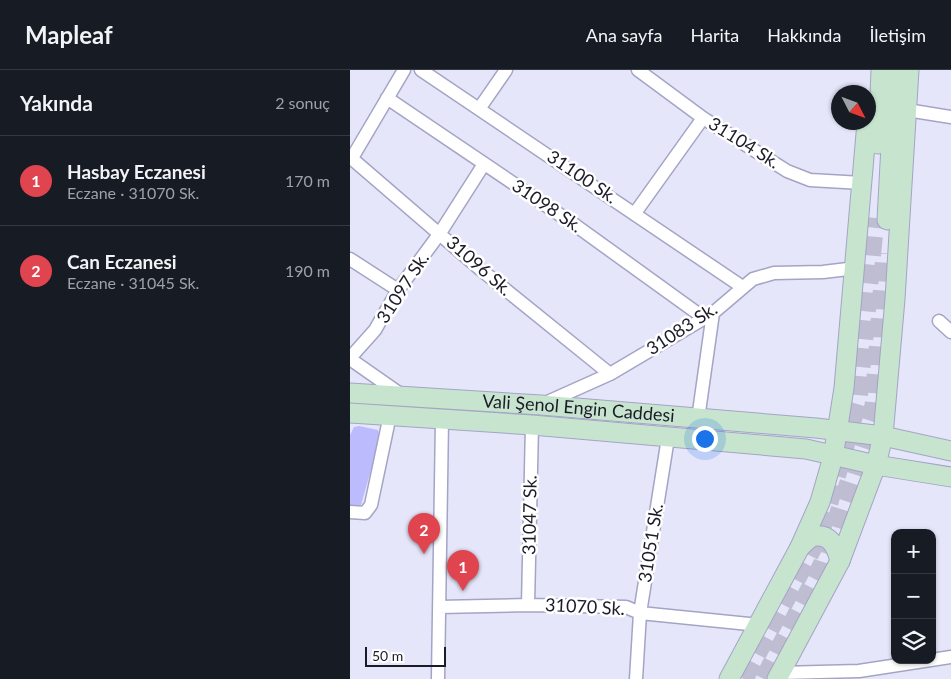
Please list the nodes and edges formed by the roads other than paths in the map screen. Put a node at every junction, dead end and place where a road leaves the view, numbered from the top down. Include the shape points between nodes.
1 (404, 70) edge
2 (421, 70) edge
3 (506, 70) edge
4 (638, 70) edge
5 (875, 70) edge
6 (881, 70) edge
7 (895, 70) edge
8 (909, 70) edge
9 (872, 85) edge
10 (387, 98) junction
11 (479, 109) junction
12 (907, 110) junction
13 (951, 117) edge
14 (703, 118) junction
15 (865, 130) edge
16 (351, 157) edge
17 (484, 164) junction
18 (862, 184) junction
19 (635, 212) junction
20 (440, 233) junction
21 (350, 260) edge
22 (856, 268) junction
23 (742, 286) junction
24 (398, 290) junction
25 (708, 315) junction
26 (939, 321) dead end
27 (951, 332) edge
28 (350, 358) edge
29 (610, 374) junction
30 (350, 393) edge
31 (405, 397) junction
32 (541, 405) junction
33 (350, 413) edge
34 (390, 415) junction
35 (442, 419) junction
36 (698, 419) junction
37 (532, 425) junction
38 (837, 431) junction
39 (883, 436) junction
40 (668, 438) junction
41 (951, 451) edge
42 (833, 457) junction
43 (876, 465) junction
44 (951, 477) edge
45 (350, 512) edge
46 (800, 547) junction
47 (840, 561) junction
48 (528, 605) junction
49 (439, 607) junction
50 (640, 613) junction
51 (759, 625) junction
52 (951, 658) edge
53 (859, 675) edge
54 (779, 676) edge
55 (438, 679) edge
56 (636, 679) edge
57 (729, 679) edge

1 - 10 street
2 - 11 street, 31100 Sk.
3 - 11 street
4 - 14 street, 31104 Sk.
5 - 9 main road
6 - 7 main road via 881,219
8 - 12 main road
10 - 16 street
10 - 17 street, 31098 Sk.
11 - 19 street, 31100 Sk.
12 - 13 street
12 - 39 main road
14 - 18 street, 31104 Sk. via 787,171 810,180
14 - 19 street
15 - 18 main road
16 - 20 street, 31096 Sk.
17 - 20 street, 31097 Sk.
17 - 25 street, 31098 Sk.
18 - 22 main road
19 - 23 street, 31100 Sk.
20 - 24 street, 31097 Sk.
20 - 29 street, 31096 Sk.
21 - 24 street
22 - 23 street, 31083 Sk. via 774,273
22 - 38 main road
23 - 25 street, 31083 Sk.
24 - 28 street, 31097 Sk. via 375,330
25 - 29 street, 31083 Sk.
25 - 36 street
26 - 27 street
28 - 31 street
29 - 32 street, 31083 Sk.
30 - 31 main road, Vali Şenol Engin Caddesi
31 - 32 main road, Vali Şenol Engin Caddesi
32 - 36 main road, Vali Şenol Engin Caddesi
33 - 34 main road, Vali Şenol Engin Caddesi
34 - 35 main road, Vali Şenol Engin Caddesi
34 - 45 street via 371,505 366,513
35 - 37 main road, Vali Şenol Engin Caddesi
35 - 49 street
36 - 38 main road, Vali Şenol Engin Caddesi
37 - 40 main road, Vali Şenol Engin Caddesi
37 - 48 street, 31047 Sk.
38 - 39 main road, Vali Şenol Engin Caddesi
38 - 42 main road
39 - 41 main road, Vali Şenol Engin Caddesi
39 - 43 main road
40 - 42 main road, Vali Şenol Engin Caddesi via 806,449
40 - 50 street, 31051 Sk.
42 - 43 main road, Vali Şenol Engin Caddesi
42 - 46 main road via 820,502
43 - 44 main road, Vali Şenol Engin Caddesi
43 - 47 main road
46 - 47 main road via 811,537 826,537 834,543
46 - 51 main road
47 - 54 main road
48 - 49 street, 31070 Sk.
48 - 50 street, 31070 Sk. via 626,607
49 - 55 street
50 - 51 street, 31070 Sk.
50 - 56 street, 31051 Sk.
51 - 57 main road
52 - 53 street
53 - 54 street

